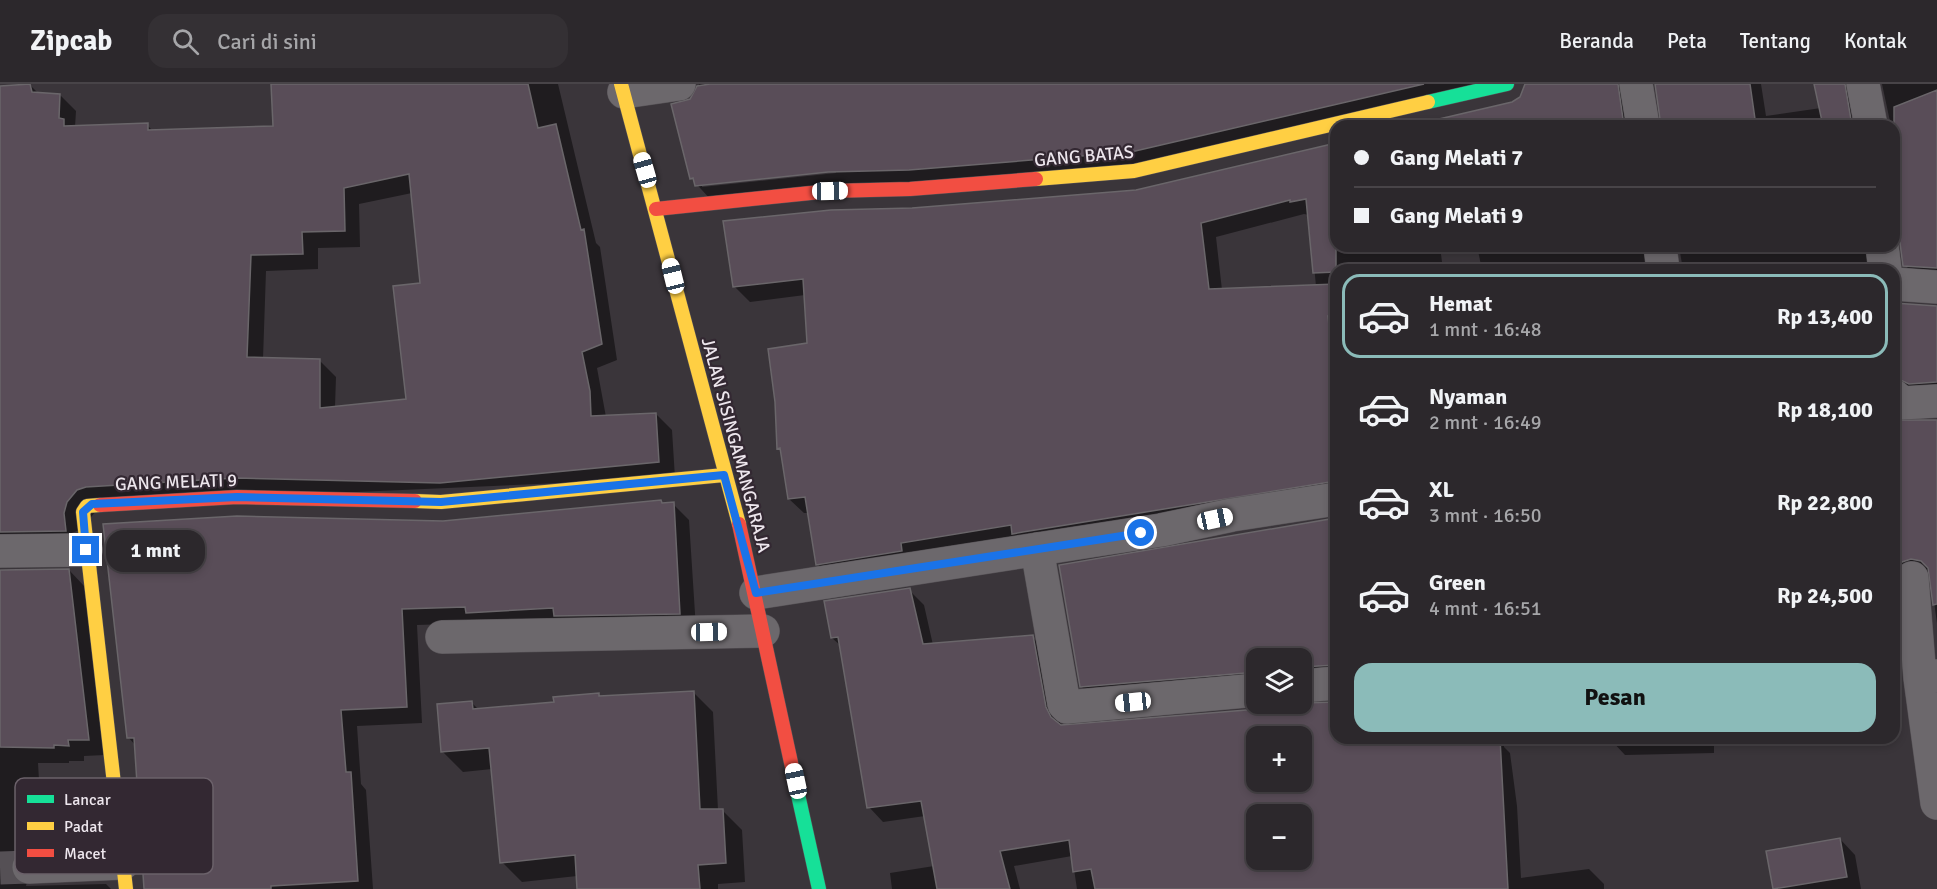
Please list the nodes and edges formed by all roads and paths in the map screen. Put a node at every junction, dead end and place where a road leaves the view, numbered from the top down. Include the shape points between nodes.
1 (679, 84) edge
2 (1507, 84) edge
3 (1636, 84) edge
4 (1863, 84) edge
5 (622, 88) edge
6 (1353, 120) edge
7 (1642, 120) edge
8 (1870, 120) edge
9 (1330, 125) edge
10 (656, 209) junction
11 (1900, 284) edge
12 (1937, 287) edge
13 (1900, 401) edge
14 (1937, 401) edge
15 (724, 475) junction
16 (1330, 500) edge
17 (1037, 549) junction
18 (86, 550) junction
19 (0, 551) edge
20 (1912, 578) dead end
21 (756, 593) junction
22 (1905, 629) edge
23 (763, 631) junction
24 (442, 637) dead end
25 (1929, 677) edge
26 (1330, 684) edge
27 (1312, 685) edge
28 (1246, 691) edge
29 (113, 778) edge
30 (1936, 796) edge
31 (103, 874) edge
32 (124, 876) edge
33 (819, 889) edge

1 - 5 street
2 - 6 main road, GANG BATAS
3 - 7 street
4 - 8 street
5 - 10 main road, JALAN SISINGAMANGARAJA
9 - 10 main road, GANG BATAS via 1134,171 910,189 830,191
10 - 15 main road, JALAN SISINGAMANGARAJA
11 - 12 street
13 - 14 street
15 - 18 main road, GANG MELATI 9 via 441,502 237,497 92,504 83,512
15 - 21 main road, JALAN SISINGAMANGARAJA
16 - 17 street
17 - 21 street
17 - 28 street via 1067,707
18 - 19 street
18 - 29 main road, GANG MELATI 9
20 - 22 street
21 - 23 main road, JALAN SISINGAMANGARAJA
22 - 25 street
23 - 24 street
23 - 33 main road, JALAN SISINGAMANGARAJA
25 - 30 street
26 - 27 street
31 - 32 street

